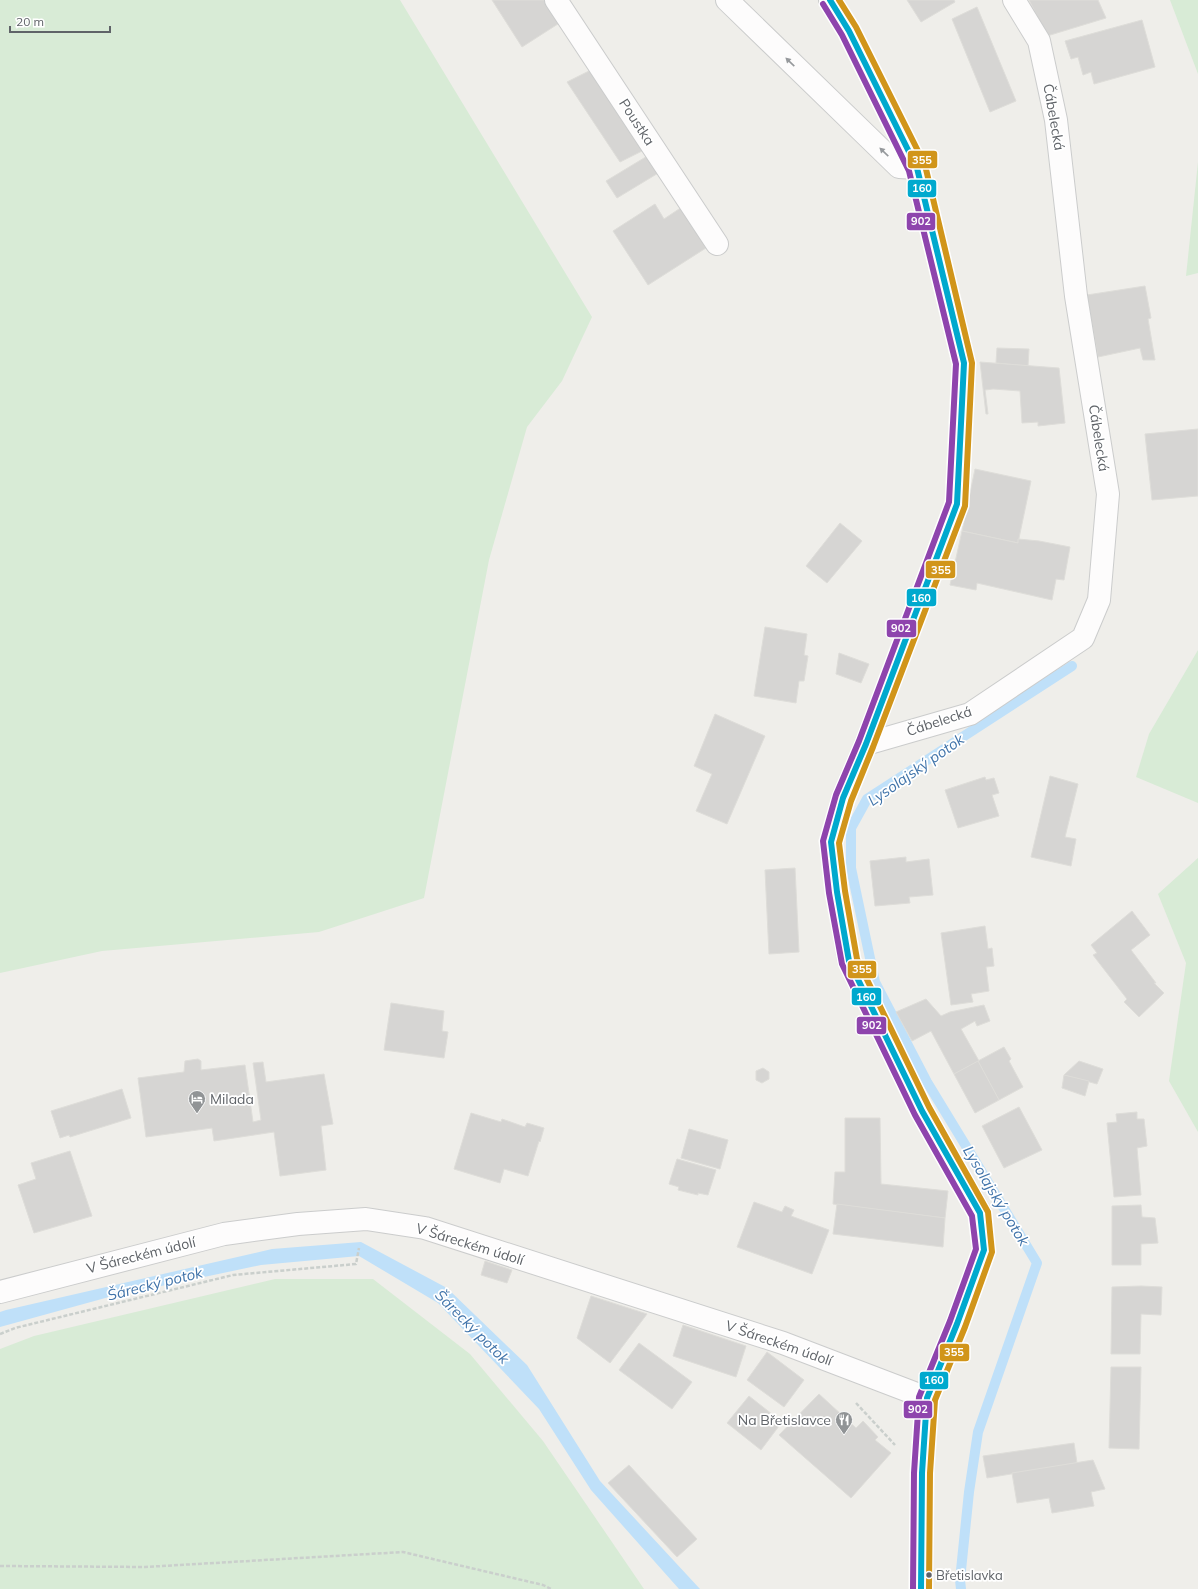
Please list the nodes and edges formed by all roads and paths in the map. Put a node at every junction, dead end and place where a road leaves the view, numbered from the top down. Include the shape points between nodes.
1 (556, 0) edge
2 (727, 0) edge
3 (830, 0) edge
4 (1014, 0) edge
5 (917, 168) junction
6 (717, 244) dead end
7 (866, 744) junction
8 (366, 1219) junction
9 (0, 1292) edge
10 (0, 1334) edge
11 (927, 1398) junction
12 (0, 1566) edge
13 (551, 1589) edge
14 (921, 1589) edge

1 - 6 street, Poustka
5 -> 2 street via 899,167
3 - 5 street via 849,31
4 - 7 street, Čábelecká via 1038,41 1056,120 1076,296 1108,494 1099,600 1083,638 970,714
5 - 7 street via 964,362 957,504
7 - 11 street via 843,798 831,842 849,961 922,1111 980,1213 984,1250
8 - 9 street, V Šáreckém údolí via 298,1224 224,1234
8 - 10 path via 356,1264 233,1275 15,1328
8 - 11 street, V Šáreckém údolí via 425,1228 783,1343
11 - 14 street via 922,1473
12 - 13 path via 145,1567 403,1552

